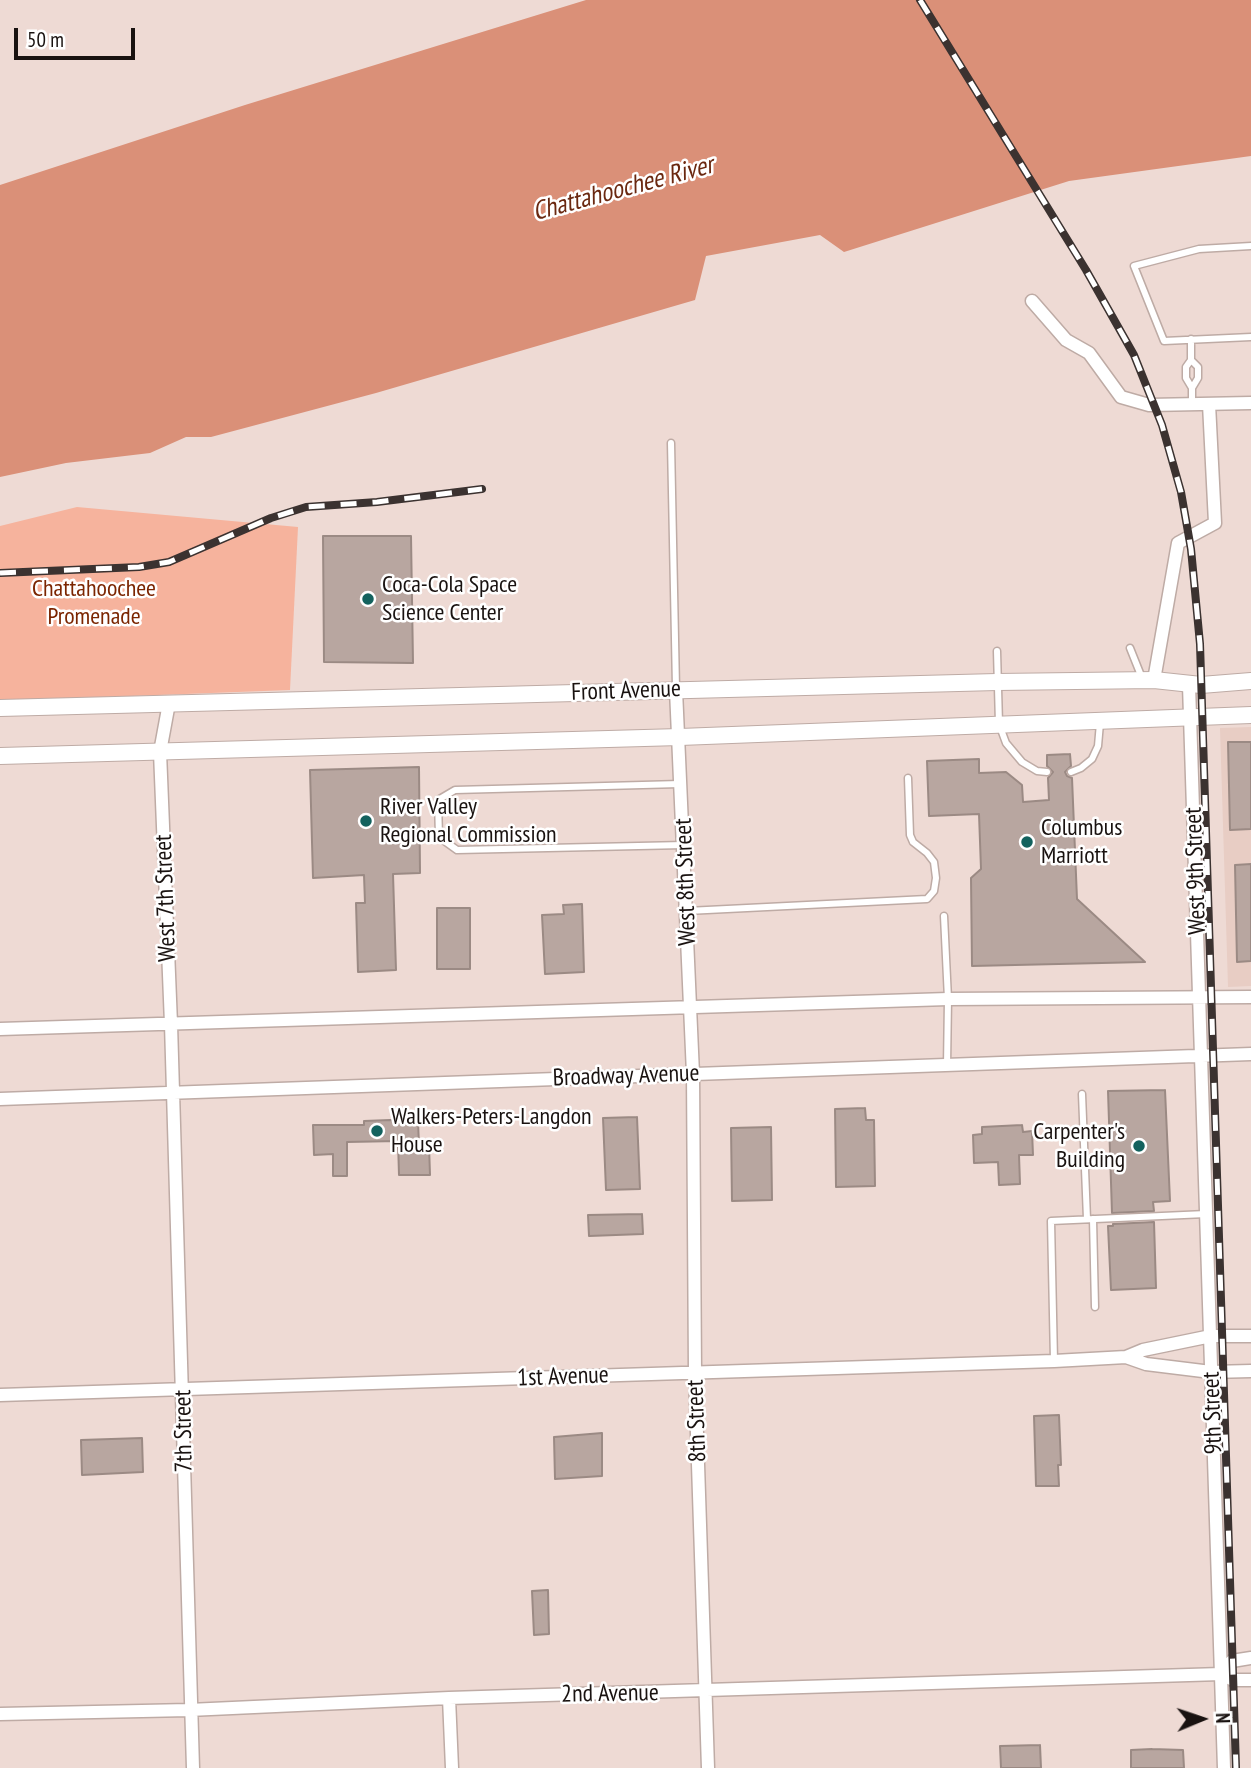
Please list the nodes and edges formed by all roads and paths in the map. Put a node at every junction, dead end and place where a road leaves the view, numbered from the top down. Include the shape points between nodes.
1 (1251, 246) edge
2 (1032, 301) dead end
3 (1251, 337) edge
4 (1191, 339) junction
5 (1251, 403) edge
6 (1192, 404) junction
7 (1209, 404) junction
8 (671, 443) dead end
9 (1130, 648) dead end
10 (997, 652) dead end
11 (1149, 680) junction
12 (1251, 681) edge
13 (997, 682) junction
14 (1189, 685) junction
15 (676, 690) junction
16 (169, 704) junction
17 (0, 708) edge
18 (1251, 715) edge
19 (1192, 716) junction
20 (1101, 721) junction
21 (999, 724) junction
22 (680, 737) junction
23 (160, 752) junction
24 (0, 755) edge
25 (1047, 772) dead end
26 (1071, 772) dead end
27 (908, 778) dead end
28 (682, 784) junction
29 (684, 845) junction
30 (687, 911) junction
31 (944, 916) dead end
32 (1251, 997) edge
33 (1200, 998) junction
34 (948, 999) junction
35 (691, 1007) junction
36 (171, 1024) junction
37 (0, 1028) edge
38 (1251, 1054) edge
39 (1202, 1058) junction
40 (947, 1066) junction
41 (693, 1074) junction
42 (173, 1094) junction
43 (1082, 1094) dead end
44 (0, 1098) edge
45 (1207, 1214) junction
46 (1090, 1219) junction
47 (1095, 1307) dead end
48 (1211, 1336) junction
49 (1251, 1336) edge
50 (1126, 1357) junction
51 (1054, 1361) junction
52 (1251, 1371) edge
53 (1211, 1372) junction
54 (695, 1373) junction
55 (183, 1388) junction
56 (0, 1395) edge
57 (1251, 1658) edge
58 (1221, 1674) junction
59 (1251, 1680) edge
60 (707, 1691) junction
61 (449, 1698) junction
62 (190, 1710) junction
63 (0, 1714) edge
64 (192, 1768) edge
65 (452, 1768) edge
66 (708, 1768) edge
67 (1224, 1768) edge

1 - 4 lane via 1199,249 1133,266 1164,341
2 - 6 street via 1066,340 1089,352 1121,397 1149,405
3 - 4 lane
4 - 6 lane via 1191,360 1198,367
5 - 7 street
6 - 7 street
7 - 11 street via 1214,523 1178,543
8 - 15 lane
9 - 11 lane
10 - 13 lane
11 - 13 street, Front Avenue
11 - 14 street, Front Avenue
12 - 14 street, Front Avenue
13 - 15 street, Front Avenue
13 - 21 lane
14 - 19 street, West 9th Street
15 - 16 street, Front Avenue
15 - 22 street, West 8th Street
16 - 17 street, Front Avenue
16 - 23 street, West 7th Street
18 - 19 street, Front Avenue
19 - 20 street, Front Avenue
19 - 33 street, West 9th Street
20 - 21 street, Front Avenue
20 - 26 lane via 1092,759
21 - 22 street, Front Avenue
21 - 25 lane via 1011,752 1037,771
22 - 23 street, Front Avenue
22 - 28 street, West 8th Street
23 - 24 street, Front Avenue
23 - 36 street, West 7th Street
27 - 30 lane via 910,835 934,863 934,891 927,899
28 - 29 street, West 8th Street
28 - 29 lane via 455,790 438,800 439,836 457,850
29 - 30 street, West 8th Street
30 - 35 street, West 8th Street
31 - 34 lane
32 - 33 street
33 - 34 street
33 - 39 street, West 9th Street
34 - 35 street
34 - 40 lane
35 - 36 street
35 - 41 street, West 8th Street
36 - 37 street
36 - 42 street, West 7th Street
38 - 39 street, Broadway Avenue
39 - 40 street, Broadway Avenue
39 - 45 street, 9th Street
40 - 41 street, Broadway Avenue
41 - 42 street, Broadway Avenue
41 - 54 street, 8th Street
42 - 44 street, Broadway Avenue
42 - 55 street, 7th Street
43 - 46 lane
45 - 46 lane
45 - 48 street, 9th Street
46 - 47 lane
46 - 51 lane via 1051,1220
48 - 49 street, 1st Avenue
48 - 50 street, 1st Avenue
48 - 53 street, 9th Street
50 - 51 street, 1st Avenue
50 - 53 street, 1st Avenue
51 - 54 street, 1st Avenue
52 - 53 street, 1st Avenue
53 - 58 street, 9th Street
54 - 55 street, 1st Avenue
54 - 60 street, 8th Street
55 - 56 street, 1st Avenue
55 - 62 street, 7th Street
57 - 58 street, 2nd Avenue via 1232,1661
58 - 59 street, 2nd Avenue via 1233,1680
58 - 60 street, 2nd Avenue
58 - 67 street, 9th Street
60 - 61 street, 2nd Avenue
60 - 66 street, 8th Street
61 - 62 street, 2nd Avenue
61 - 65 street
62 - 63 street, 2nd Avenue
62 - 64 street, 7th Street

